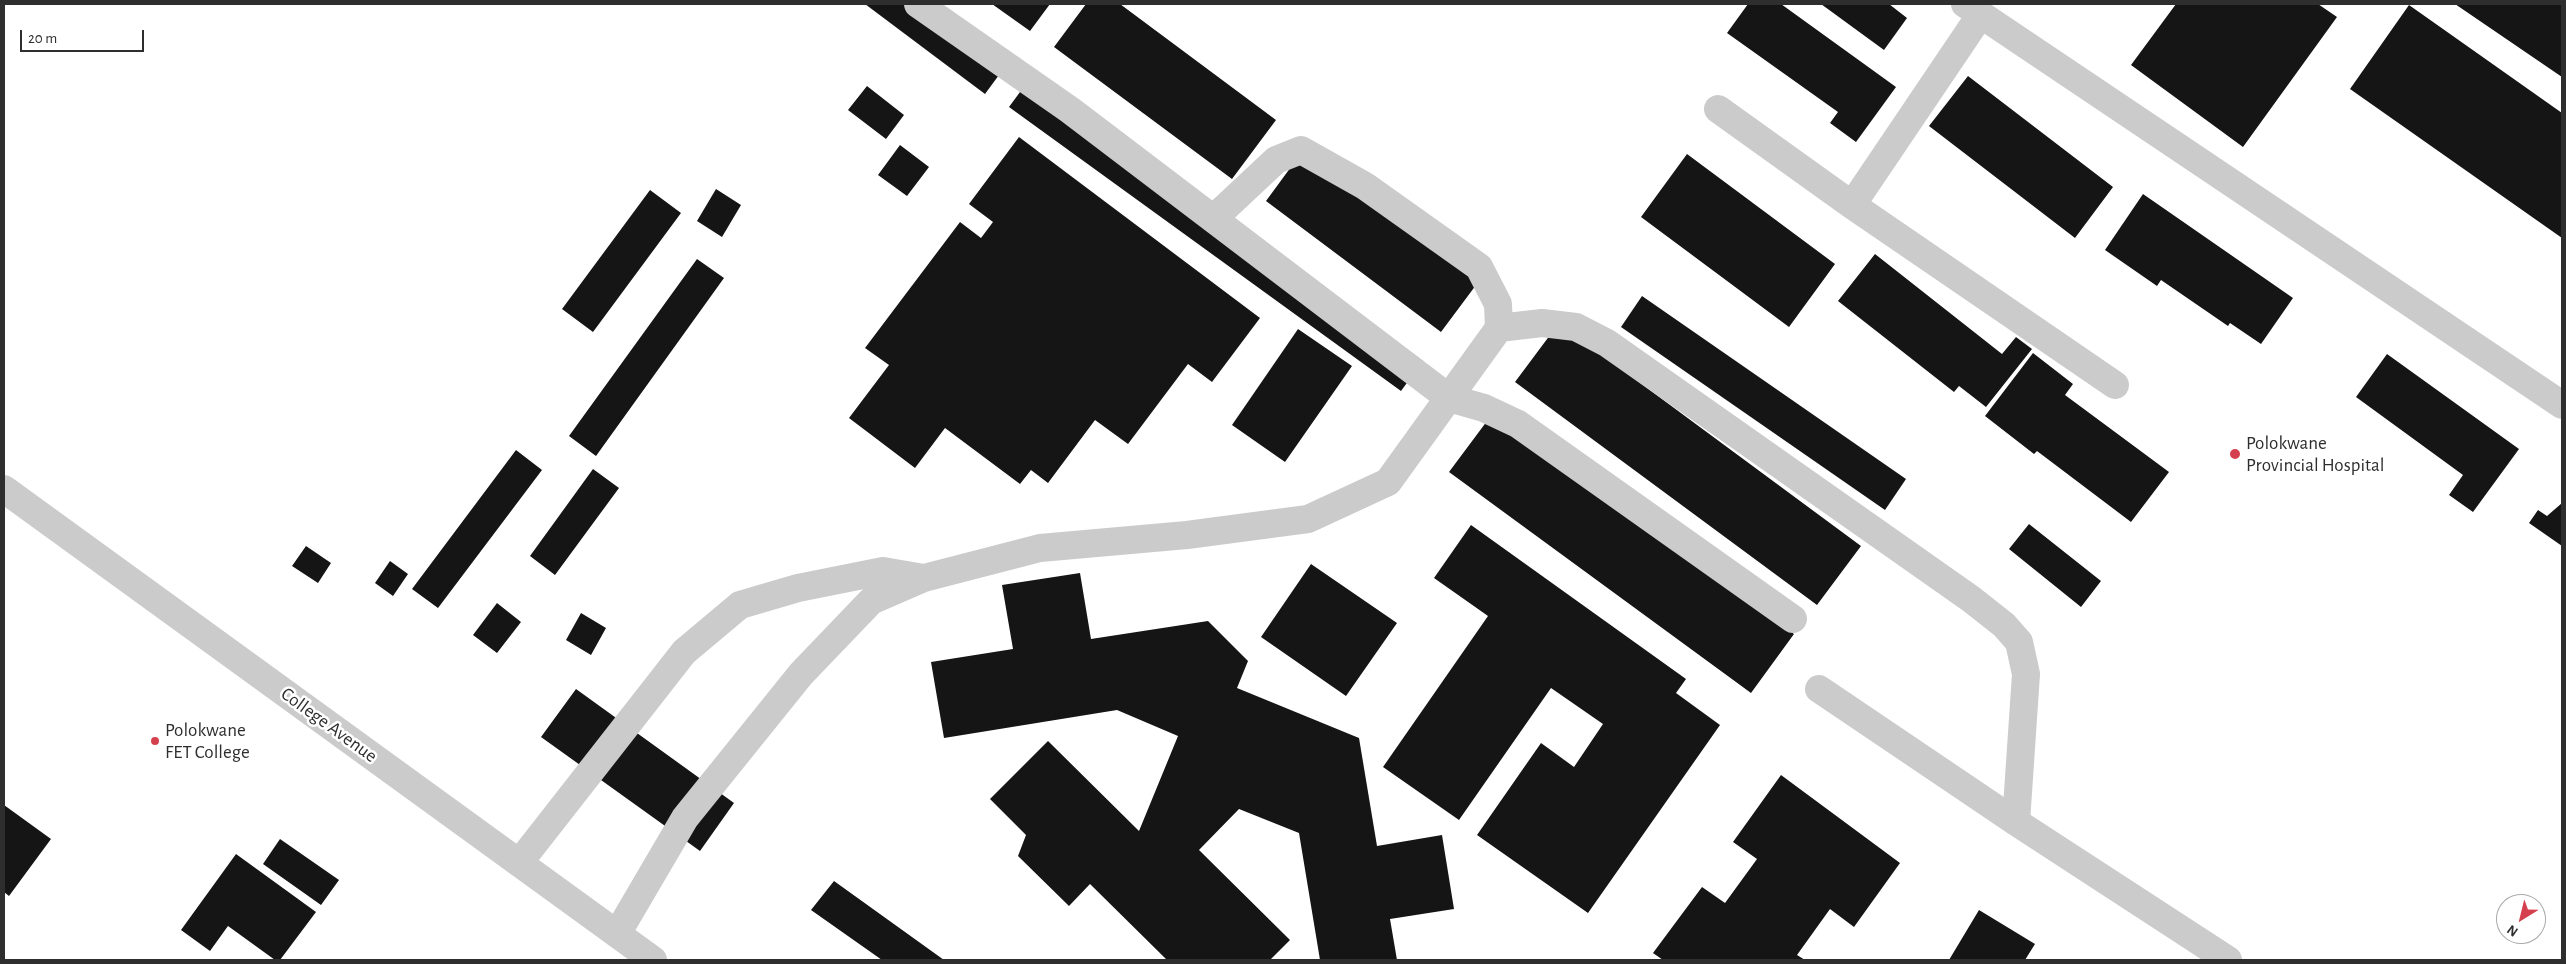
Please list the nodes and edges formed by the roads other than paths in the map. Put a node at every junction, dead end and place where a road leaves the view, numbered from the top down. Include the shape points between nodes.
1 (918, 4) edge
2 (1973, 9) edge
3 (1718, 109) dead end
4 (1852, 204) junction
5 (1213, 219) junction
6 (1499, 328) junction
7 (2115, 385) dead end
8 (1449, 398) junction
9 (2562, 405) edge
10 (4, 489) edge
11 (924, 578) junction
12 (1793, 619) dead end
13 (1819, 690) dead end
14 (2016, 822) junction
15 (519, 862) junction
16 (617, 934) junction
17 (653, 960) edge
18 (2228, 960) edge

1 - 5 street via 1070,110
2 - 4 street
2 - 9 street
3 - 4 street
4 - 7 street
5 - 6 street via 1276,160 1302,150 1365,186 1479,267 1498,304
5 - 8 street
6 - 8 street
6 - 14 street via 1542,323 1576,327 1607,343 1972,599 2004,625 2019,642 2026,674
8 - 11 street via 1388,482 1308,519 1187,535 1040,548
8 - 12 street via 1484,408 1518,424
10 - 15 street, College Avenue
11 - 15 street via 882,571 798,588 740,605 684,652
11 - 16 street via 871,601 801,674 685,818
13 - 14 street
14 - 18 street
15 - 16 street, College Avenue
16 - 17 street, College Avenue

